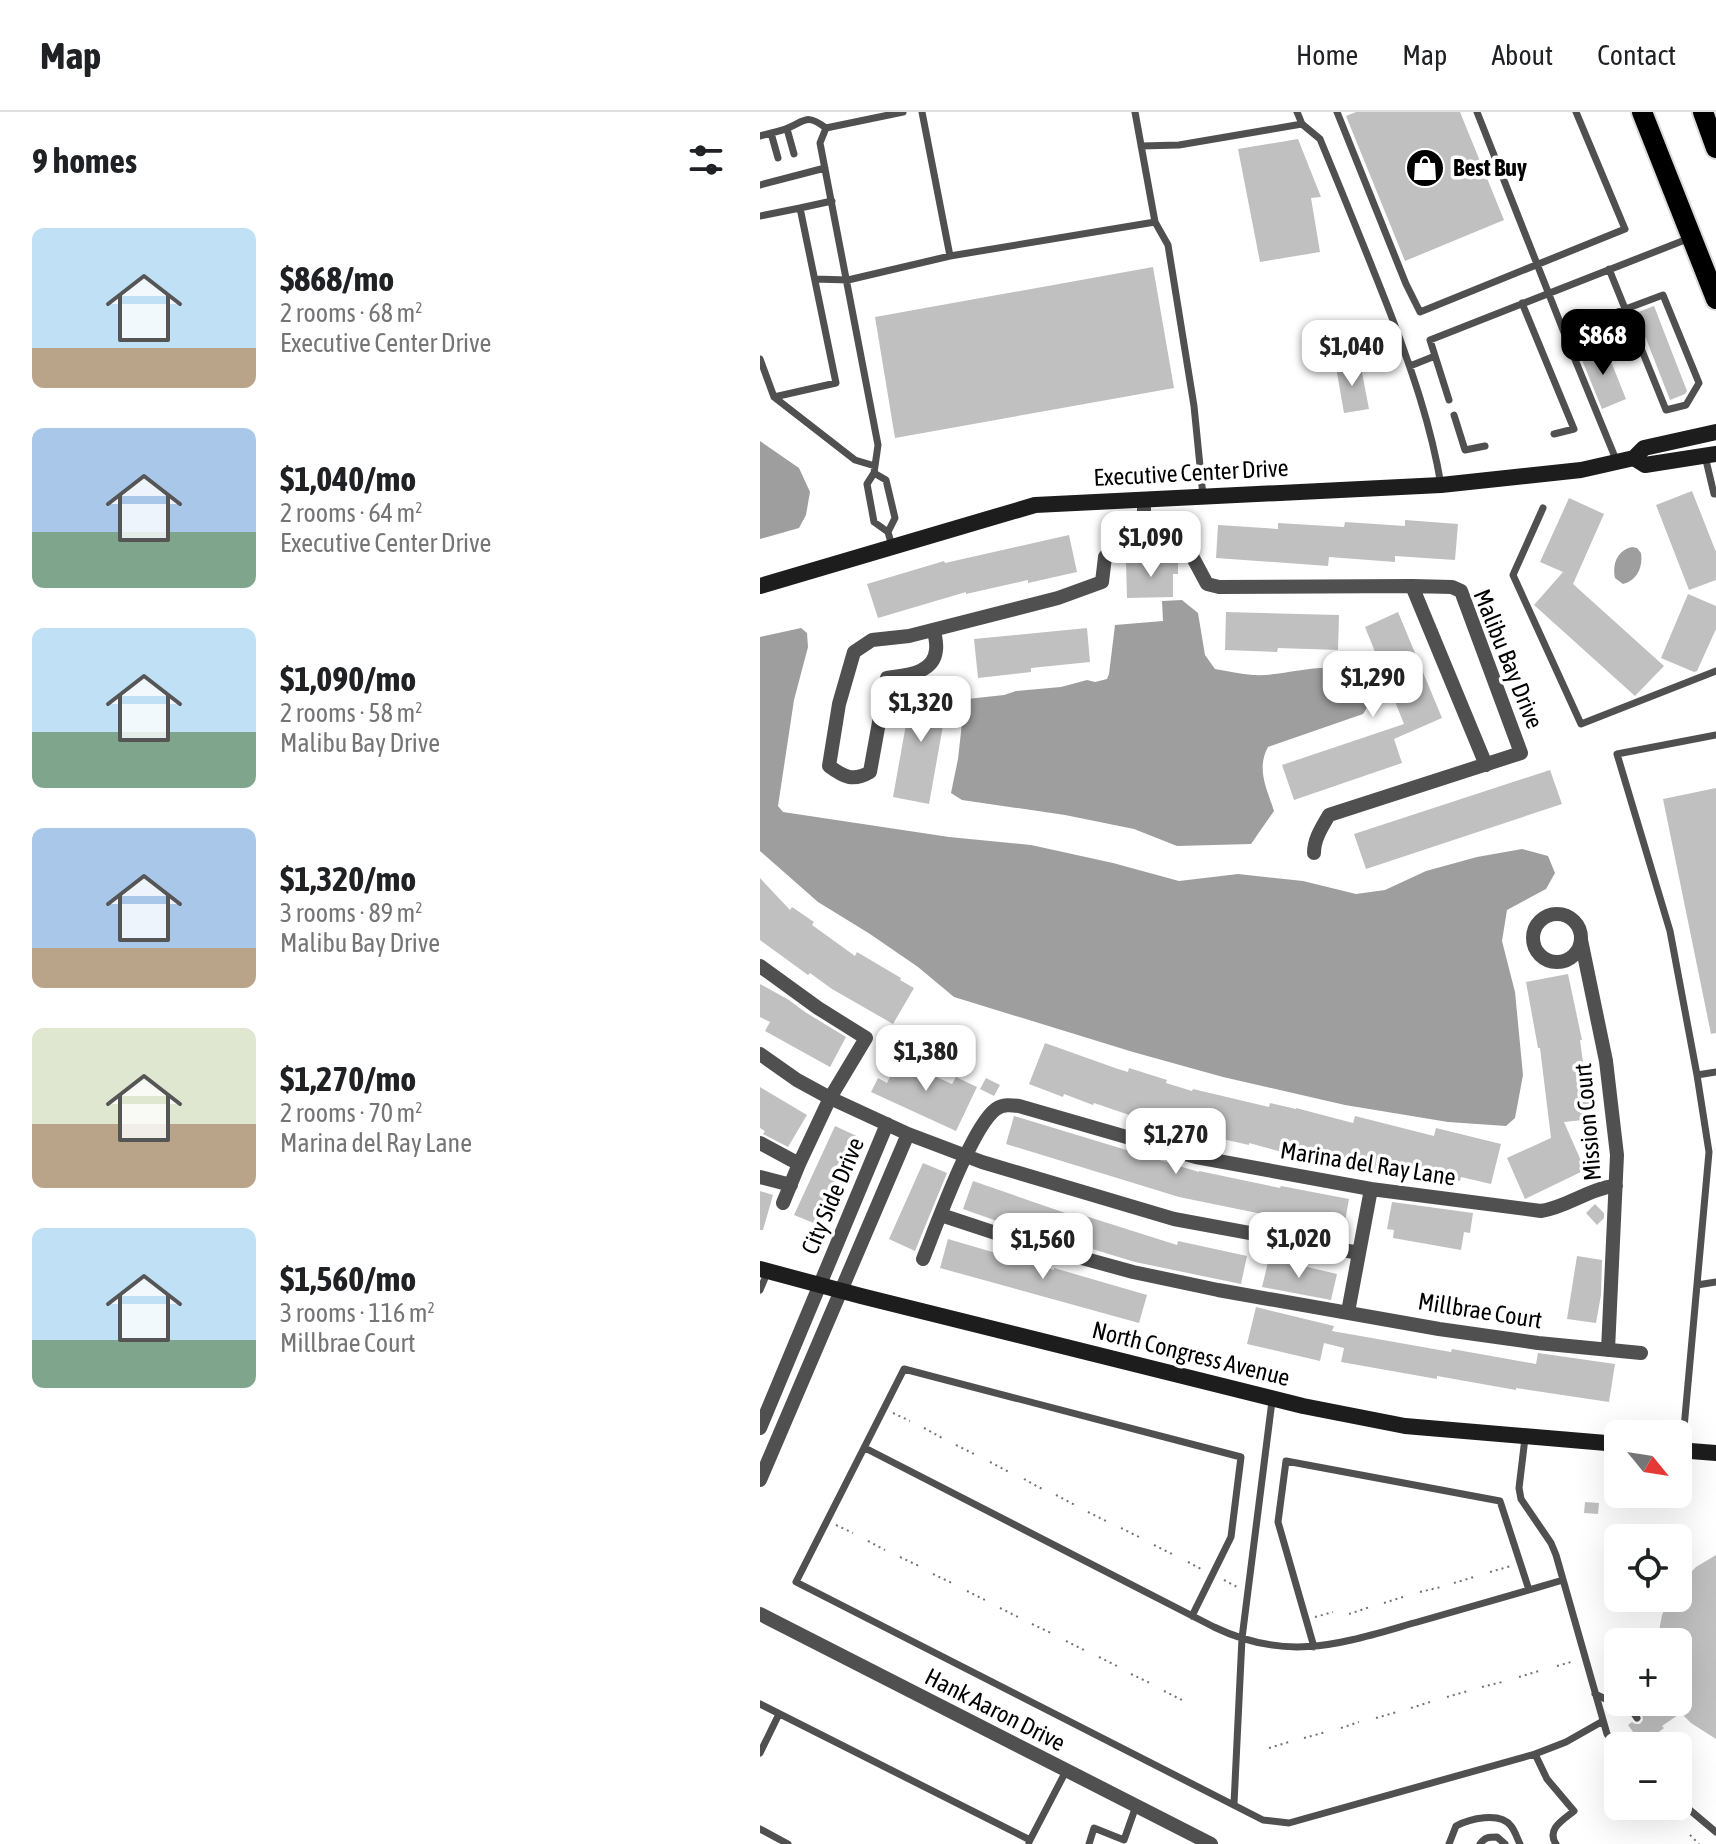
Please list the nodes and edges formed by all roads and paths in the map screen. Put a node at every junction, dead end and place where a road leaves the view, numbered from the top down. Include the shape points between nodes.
1 (903, 112) edge
2 (922, 112) edge
3 (1135, 112) edge
4 (1297, 112) edge
5 (1337, 112) edge
6 (1477, 112) edge
7 (1576, 112) edge
8 (1642, 112) edge
9 (1703, 112) edge
10 (1302, 124) junction
11 (826, 128) junction
12 (787, 129) junction
13 (771, 133) junction
14 (760, 136) edge
15 (1141, 146) junction
16 (1716, 148) edge
17 (794, 154) dead end
18 (778, 158) dead end
19 (825, 168) junction
20 (763, 182) edge
21 (832, 201) junction
22 (800, 208) junction
23 (760, 216) edge
24 (1155, 222) junction
25 (1692, 237) junction
26 (950, 256) junction
27 (1537, 265) junction
28 (1609, 269) junction
29 (815, 279) junction
30 (848, 280) junction
31 (1548, 292) junction
32 (1716, 299) edge
33 (1522, 303) junction
34 (1625, 309) junction
35 (1564, 332) junction
36 (1435, 356) junction
37 (761, 363) edge
38 (1410, 366) junction
39 (774, 397) junction
40 (1449, 400) dead end
41 (1454, 415) dead end
42 (1716, 432) edge
43 (1554, 434) dead end
44 (1485, 446) dead end
45 (1710, 455) edge
46 (1625, 460) junction
47 (874, 470) junction
48 (1441, 485) junction
49 (1716, 494) edge
50 (1203, 496) junction
51 (1144, 500) junction
52 (1543, 508) dead end
53 (1144, 536) junction
54 (890, 540) junction
55 (760, 586) edge
56 (1412, 586) junction
57 (934, 630) junction
58 (1716, 671) edge
59 (1716, 735) edge
60 (1486, 765) junction
61 (1314, 853) dead end
62 (1581, 940) dead end
63 (760, 966) edge
64 (760, 1054) edge
65 (1716, 1072) edge
66 (1697, 1075) junction
67 (830, 1098) junction
68 (887, 1124) junction
69 (908, 1134) junction
70 (760, 1143) edge
71 (966, 1156) junction
72 (873, 1158) junction
73 (799, 1164) junction
74 (894, 1167) junction
75 (760, 1177) edge
76 (791, 1185) junction
77 (1616, 1186) junction
78 (1371, 1189) junction
79 (783, 1203) dead end
80 (851, 1211) junction
81 (941, 1215) junction
82 (872, 1218) junction
83 (1359, 1253) junction
84 (923, 1259) dead end
85 (764, 1270) edge
86 (1716, 1282) edge
87 (819, 1285) junction
88 (1697, 1285) junction
89 (760, 1290) edge
90 (841, 1291) junction
91 (1348, 1312) junction
92 (1608, 1350) junction
93 (1641, 1353) dead end
94 (1272, 1398) junction
95 (884, 1408) junction
96 (1683, 1420) edge
97 (910, 1421) dead end
98 (760, 1428) edge
99 (924, 1428) dead end
100 (1525, 1435) junction
101 (944, 1439) dead end
102 (1604, 1443) edge
103 (956, 1445) dead end
104 (865, 1448) junction
105 (1692, 1451) edge
106 (1716, 1453) edge
107 (976, 1455) dead end
108 (990, 1462) dead end
109 (1009, 1472) dead end
110 (761, 1474) edge
111 (1024, 1479) dead end
112 (1042, 1489) dead end
113 (1056, 1495) dead end
114 (1075, 1505) dead end
115 (1088, 1512) dead end
116 (828, 1520) junction
117 (1108, 1522) dead end
118 (1121, 1528) dead end
119 (853, 1533) dead end
120 (1141, 1538) dead end
121 (868, 1541) dead end
122 (1154, 1545) dead end
123 (885, 1550) dead end
124 (1174, 1555) dead end
125 (900, 1557) dead end
126 (1188, 1562) dead end
127 (919, 1566) dead end
128 (1513, 1566) dead end
129 (1207, 1572) dead end
130 (1490, 1572) dead end
131 (933, 1574) dead end
132 (1477, 1576) dead end
133 (1221, 1579) dead end
134 (1563, 1580) junction
135 (952, 1583) dead end
136 (1454, 1583) dead end
137 (1441, 1587) dead end
138 (1240, 1589) dead end
139 (1529, 1590) junction
140 (967, 1591) dead end
141 (1420, 1592) dead end
142 (1406, 1596) dead end
143 (985, 1600) dead end
144 (1384, 1603) dead end
145 (1370, 1607) dead end
146 (1000, 1608) dead end
147 (1333, 1612) dead end
148 (760, 1614) edge
149 (1349, 1614) dead end
150 (1192, 1616) junction
151 (1018, 1617) dead end
152 (1312, 1618) dead end
153 (1032, 1624) dead end
154 (1051, 1633) dead end
155 (1242, 1638) junction
156 (1066, 1641) dead end
157 (1314, 1647) junction
158 (1084, 1650) dead end
159 (1099, 1657) dead end
160 (1571, 1662) dead end
161 (1117, 1666) dead end
162 (1557, 1666) dead end
163 (1539, 1671) dead end
164 (1131, 1674) dead end
165 (1519, 1677) dead end
166 (1502, 1682) dead end
167 (1150, 1683) dead end
168 (1482, 1687) dead end
169 (1164, 1691) dead end
170 (1468, 1691) dead end
171 (1595, 1693) junction
172 (1447, 1697) dead end
173 (1182, 1700) dead end
174 (1430, 1702) dead end
175 (760, 1704) edge
176 (1411, 1708) dead end
177 (1397, 1712) dead end
178 (779, 1714) junction
179 (1376, 1718) dead end
180 (1637, 1718) dead end
181 (1603, 1721) junction
182 (1359, 1722) dead end
183 (1341, 1728) dead end
184 (1326, 1732) dead end
185 (1606, 1732) edge
186 (1304, 1738) dead end
187 (1289, 1742) dead end
188 (1269, 1748) dead end
189 (760, 1753) edge
190 (1535, 1754) junction
191 (1066, 1771) junction
192 (1234, 1804) junction
193 (1136, 1806) junction
194 (1692, 1812) edge
195 (760, 1829) edge
196 (1716, 1832) edge
197 (1690, 1835) dead end
198 (1029, 1842) edge
199 (788, 1844) edge
200 (1089, 1844) edge
201 (1211, 1844) edge
202 (1449, 1844) edge
203 (1480, 1844) edge
204 (1505, 1844) edge
205 (1520, 1844) edge
206 (1556, 1844) edge
207 (1699, 1844) edge

1 - 11 lane
2 - 26 lane
3 - 15 lane
4 - 10 lane
5 - 27 lane via 1420,312
6 - 27 lane
7 - 27 lane via 1625,229
8 - 25 main road
9 - 16 main road
10 - 15 lane via 1179,145
10 - 38 lane via 1320,139
11 - 12 lane via 802,120
11 - 19 lane via 820,143
12 - 13 lane
12 - 17 lane
13 - 14 lane
13 - 18 lane
15 - 24 lane
19 - 20 lane
19 - 21 lane
21 - 22 lane
21 - 30 lane
22 - 23 lane
22 - 29 lane
24 - 26 lane
24 - 50 lane via 1168,245
25 - 28 lane
25 - 32 main road
26 - 30 lane
27 - 31 lane
28 - 31 lane
28 - 34 lane
29 - 30 lane
29 - 39 lane via 836,383
30 - 47 lane via 878,445
31 - 33 lane
31 - 35 lane
33 - 36 lane via 1430,340
33 - 43 lane via 1574,429
34 - 34 lane via 1666,410 1686,405 1699,383 1663,295
34 - 35 lane
35 - 46 lane
36 - 38 lane
36 - 40 lane
37 - 39 lane
38 - 48 lane via 1435,446
39 - 47 lane
41 - 44 lane via 1465,450
42 - 46 street, Executive Center Drive via 1644,448
45 - 46 street, Executive Center Drive via 1645,465
45 - 49 lane
46 - 48 street, Executive Center Drive
47 - 54 lane via 886,480 895,518
47 - 54 lane via 867,484 874,522
48 - 50 street, Executive Center Drive
50 - 51 street, Executive Center Drive
51 - 53 street
51 - 54 street, Executive Center Drive via 1035,505
52 - 58 lane via 1513,575 1581,724
53 - 56 street, Malibu Bay Drive via 1184,541 1207,584 1219,587
53 - 57 street via 1117,541 1105,557 1102,582
54 - 55 street, Executive Center Drive
56 - 60 street
56 - 60 street, Malibu Bay Drive via 1461,591 1521,753
57 - 57 street via 872,640 854,652 829,766 838,773 860,778 870,772 887,678 928,667 936,650
59 - 66 lane via 1617,754 1670,931
60 - 61 street, Malibu Bay Drive via 1329,815
62 - 77 street, Mission Court via 1608,1077
63 - 67 street via 866,1038
64 - 67 street
65 - 66 lane
66 - 88 lane via 1709,1152
67 - 68 street
67 - 73 street
68 - 69 street
68 - 72 street, City Side Drive
69 - 71 street
69 - 74 street, City Side Drive
70 - 73 street
71 - 78 street, Marina del Ray Lane via 994,1110 1019,1106 1196,1157
71 - 81 street, Marina del Ray Lane
71 - 83 street via 1174,1219
72 - 74 street
72 - 80 street, City Side Drive
73 - 76 street
74 - 82 street, City Side Drive
75 - 76 street
76 - 79 street
77 - 78 street, Marina del Ray Lane via 1600,1187 1557,1209 1541,1211
77 - 92 street, Mission Court
78 - 83 street
80 - 82 street
80 - 87 street, City Side Drive
81 - 84 street, Marina del Ray Lane
81 - 91 street, Millbrae Court via 1133,1272
82 - 90 street, City Side Drive
83 - 91 street
85 - 87 street, North Congress Avenue
85 - 89 lane
86 - 88 lane
87 - 90 street, North Congress Avenue
87 - 98 street
88 - 96 lane
90 - 94 street, North Congress Avenue
90 - 110 street
91 - 92 street, Millbrae Court
92 - 93 street, Millbrae Court
94 - 100 street, North Congress Avenue via 1405,1426
94 - 155 lane
95 - 97 path
95 - 104 lane
95 - 150 lane via 904,1369 1241,1457 1231,1537
99 - 101 path
100 - 102 street, North Congress Avenue
100 - 134 lane via 1521,1499 1551,1543
103 - 107 path
104 - 116 lane
104 - 150 lane
105 - 106 street
108 - 109 path
111 - 112 path
113 - 114 path
115 - 117 path
116 - 119 path
116 - 192 lane via 796,1582
118 - 120 path
121 - 123 path
122 - 124 path
125 - 127 path
126 - 129 path
128 - 130 path
131 - 135 path
132 - 136 path
133 - 138 path
134 - 139 lane
134 - 171 lane
137 - 141 path
139 - 157 lane
139 - 157 lane via 1500,1501 1286,1461 1278,1522
140 - 143 path
142 - 144 path
145 - 149 path
146 - 151 path
147 - 152 path
148 - 191 street, Hank Aaron Drive
150 - 155 lane
153 - 154 path
155 - 157 lane via 1270,1646
155 - 192 lane
156 - 158 path
159 - 161 path
160 - 162 path
163 - 165 path
164 - 167 path
166 - 168 path
169 - 173 path
170 - 172 path
171 - 180 lane
171 - 181 lane
174 - 176 path
175 - 178 lane
177 - 179 path
178 - 189 lane
178 - 198 lane
181 - 185 lane
181 - 190 lane
182 - 183 path
184 - 186 path
187 - 188 path
190 - 192 lane via 1289,1823 1263,1820
190 - 206 lane via 1547,1779 1574,1811 1553,1831
191 - 193 street, Hank Aaron Drive
191 - 198 lane
193 - 200 lane via 1124,1840 1094,1828
193 - 201 street, Hank Aaron Drive
194 - 196 lane
195 - 199 lane
197 - 207 path
202 - 205 lane via 1456,1826 1478,1817 1508,1823
203 - 204 lane via 1497,1837

